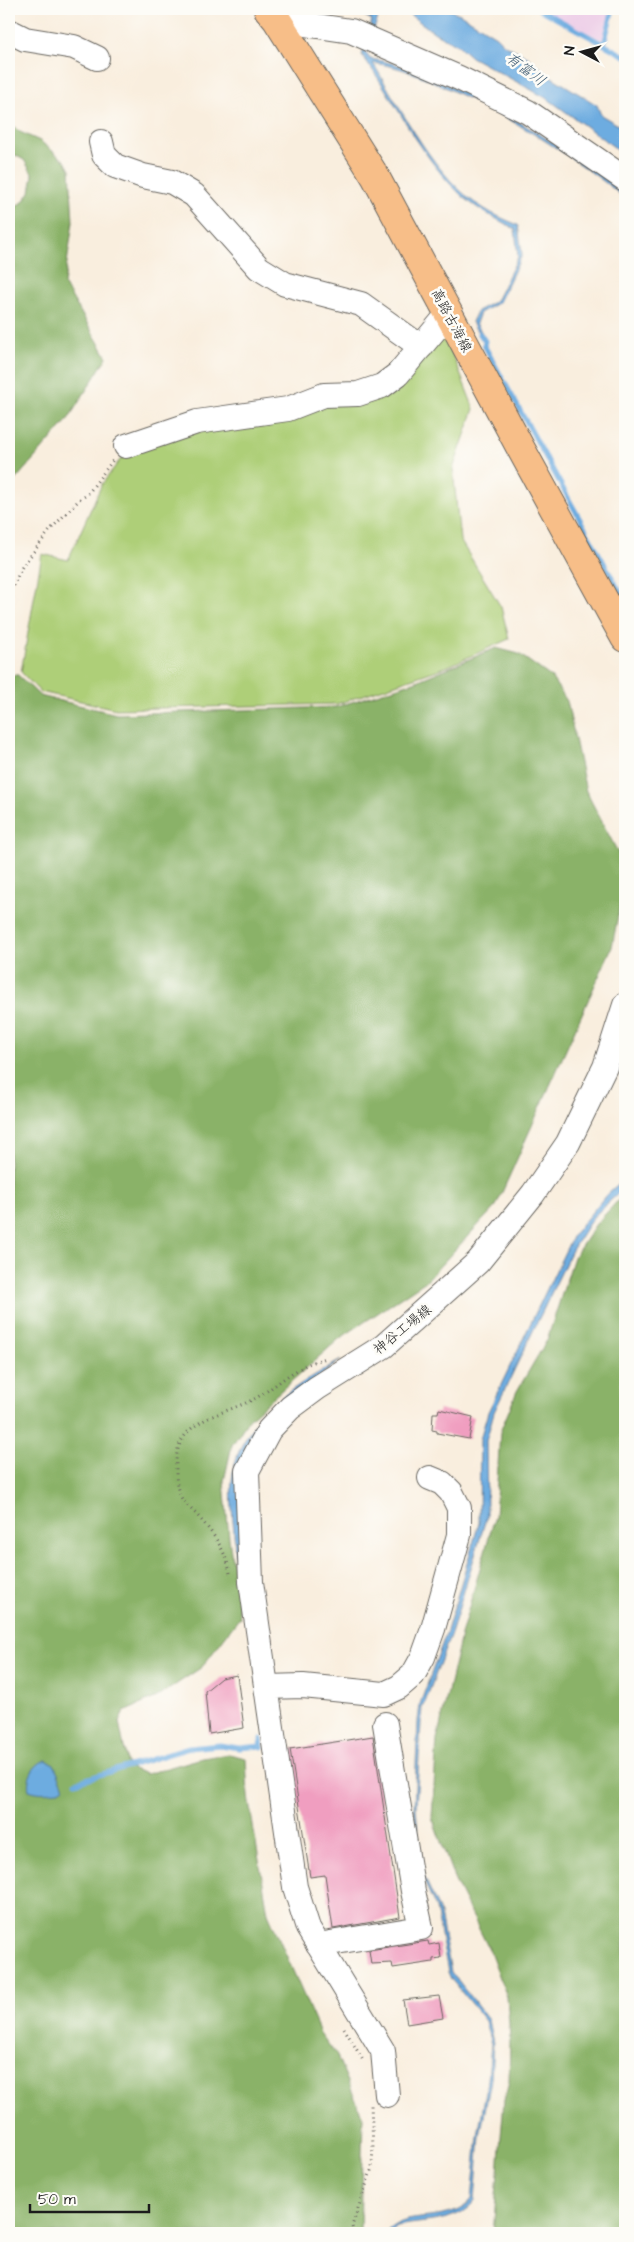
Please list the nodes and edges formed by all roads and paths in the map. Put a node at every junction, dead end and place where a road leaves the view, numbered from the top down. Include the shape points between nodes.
1 (272, 14) edge
2 (9, 32) edge
3 (97, 58) dead end
4 (101, 142) dead end
5 (625, 179) edge
6 (449, 314) junction
7 (421, 347) junction
8 (126, 446) joint
9 (9, 595) edge
10 (625, 638) edge
11 (625, 1005) edge
12 (430, 1478) dead end
13 (266, 1687) junction
14 (385, 1724) dead end
15 (318, 1945) junction
16 (342, 2025) dead end
17 (364, 2062) dead end
18 (379, 2098) joint
19 (353, 2233) edge

1 - 5 street via 351,31 459,78 528,112
1 - 6 main road, 高路古海線 via 375,176
2 - 3 street via 25,39 74,47
4 - 7 street via 104,155 115,166 172,182 194,195 259,268 285,284 361,304
6 - 7 street
6 - 10 main road, 高路古海線
7 - 8 street via 398,374 382,386 358,394 324,395 288,409 197,422
8 - 9 path via 87,495 51,529 22,567
11 - 13 street, 神谷工場線 via 605,1067 568,1143 478,1262 384,1346 290,1408 269,1430 256,1451 248,1471 251,1582
12 - 13 street via 451,1492 459,1508 459,1535 433,1629 413,1675 384,1694 303,1686
13 - 15 street, 神谷工場線 via 294,1887 308,1928
14 - 15 street via 421,1928
15 - 18 street, 神谷工場線 via 383,2051
16 - 17 path
18 - 19 path via 372,2168 352,2226

